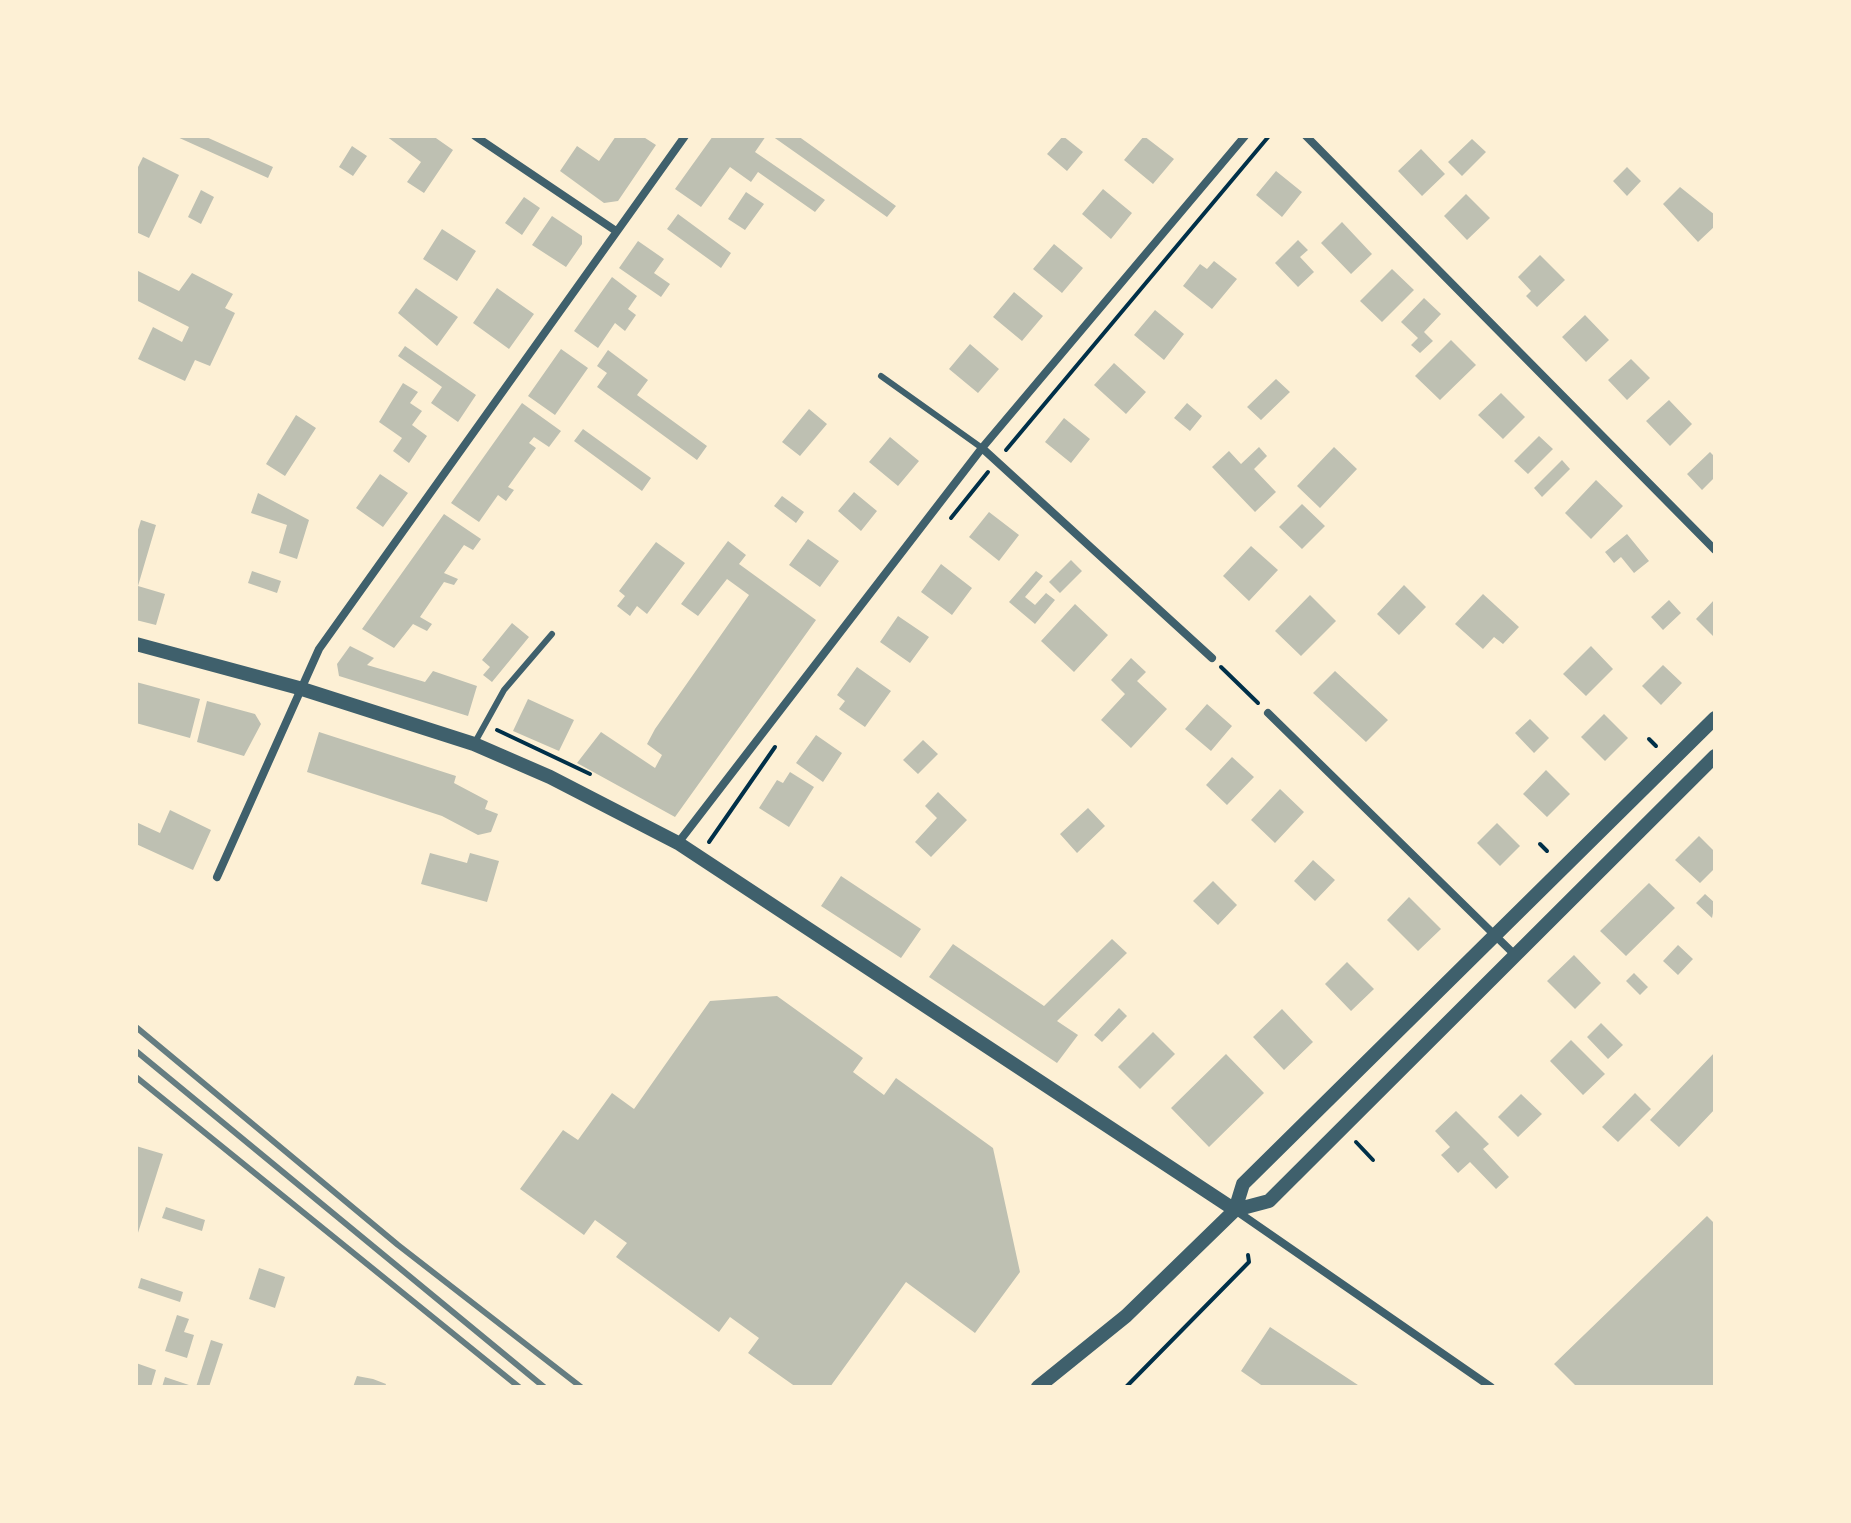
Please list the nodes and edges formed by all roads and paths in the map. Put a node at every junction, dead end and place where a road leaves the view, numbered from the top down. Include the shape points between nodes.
1 (475, 136) edge
2 (685, 136) edge
3 (1245, 136) edge
4 (1269, 136) edge
5 (1306, 136) edge
6 (616, 231) junction
7 (881, 376) dead end
8 (982, 448) junction
9 (996, 461) junction
10 (1715, 550) edge
11 (552, 634) dead end
12 (136, 644) edge
13 (1212, 658) joint
14 (299, 688) junction
15 (1268, 713) joint
16 (1715, 718) edge
17 (1649, 739) dead end
18 (474, 744) junction
19 (1656, 746) dead end
20 (1715, 756) edge
21 (678, 843) junction
22 (1540, 844) dead end
23 (1547, 851) dead end
24 (217, 877) dead end
25 (1496, 936) junction
26 (1514, 954) junction
27 (1356, 1142) dead end
28 (1373, 1160) dead end
29 (1235, 1210) junction
30 (1248, 1255) dead end
31 (1038, 1387) edge
32 (1126, 1387) edge
33 (1491, 1387) edge

1 - 6 street
2 - 6 street
3 - 8 street
4 - 9 path
5 - 10 street
6 - 14 street via 319,649
7 - 8 lane
8 - 9 street
8 - 21 street
9 - 13 street
11 - 18 lane via 504,690
12 - 14 street
13 - 15 path
14 - 18 street
14 - 24 street
15 - 25 street
16 - 25 street
17 - 19 path
18 - 21 street
20 - 26 street
21 - 29 street
22 - 23 path
25 - 26 street
25 - 29 street via 1243,1184
26 - 29 street via 1269,1201
27 - 28 path
29 - 31 street via 1126,1316
29 - 33 street
30 - 32 path via 1249,1262

